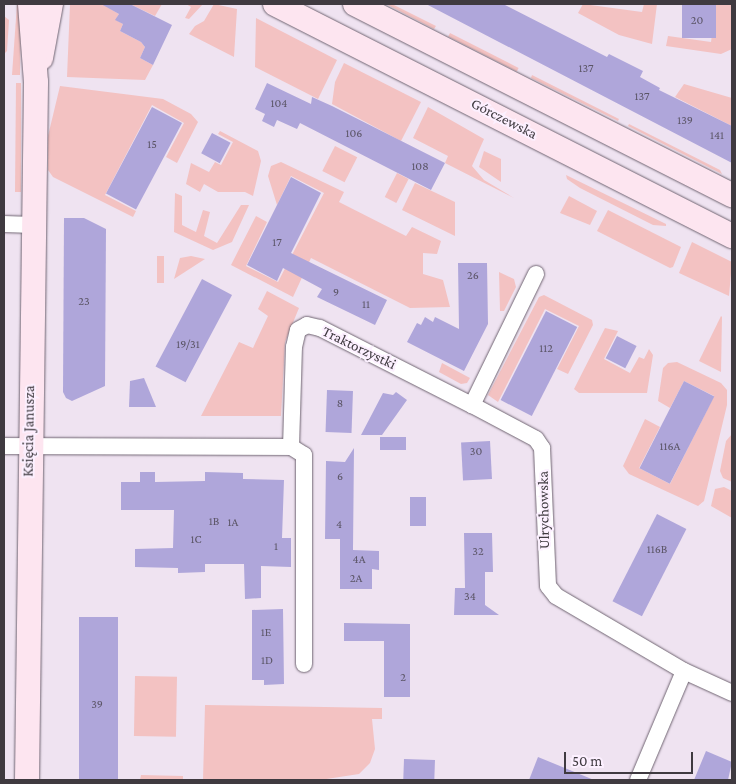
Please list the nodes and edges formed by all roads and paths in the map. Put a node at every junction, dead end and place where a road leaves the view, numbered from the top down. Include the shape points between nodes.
1 (30, 4) edge
2 (51, 4) edge
3 (274, 4) edge
4 (355, 4) edge
5 (36, 82) junction
6 (732, 195) edge
7 (4, 224) edge
8 (33, 226) junction
9 (732, 236) edge
10 (536, 274) dead end
11 (472, 405) junction
12 (29, 445) junction
13 (4, 446) edge
14 (291, 447) junction
15 (304, 664) dead end
16 (684, 671) junction
17 (732, 693) edge
18 (26, 780) edge
19 (638, 780) edge

1 - 5 main road, Księcia Janusza
2 - 5 main road, Księcia Janusza
3 - 9 main road, Górczewska
4 - 6 main road
5 - 8 main road, Księcia Janusza
7 - 8 street
8 - 12 main road, Księcia Janusza
10 - 11 street
11 - 14 street, Traktorzystki via 369,352 306,325 298,330 294,347
11 - 16 street, Ulrychowska via 536,439 542,448 546,575 551,591
12 - 13 street
12 - 14 street
12 - 18 main road, Księcia Janusza
14 - 15 street via 304,455
16 - 17 street, Ulrychowska
16 - 19 street

